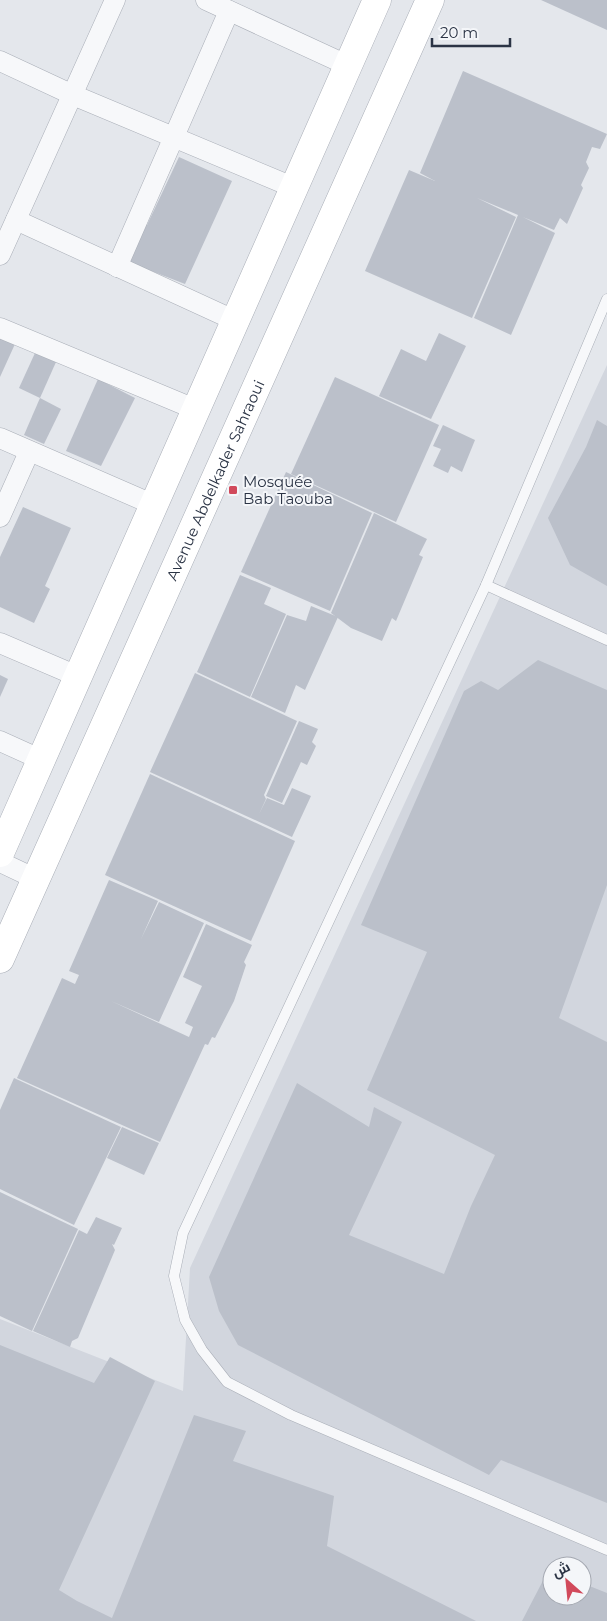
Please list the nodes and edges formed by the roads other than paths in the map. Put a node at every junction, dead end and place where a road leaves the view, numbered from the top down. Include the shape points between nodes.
1 (115, 0) edge
2 (206, 0) edge
3 (377, 0) edge
4 (430, 0) edge
5 (229, 11) junction
6 (0, 62) edge
7 (349, 66) junction
8 (72, 95) junction
9 (175, 136) junction
10 (295, 188) junction
11 (16, 220) junction
12 (0, 255) edge
13 (117, 267) junction
14 (607, 299) edge
15 (236, 321) junction
16 (0, 328) edge
17 (197, 410) junction
18 (0, 438) edge
19 (29, 452) junction
20 (154, 505) junction
21 (0, 517) edge
22 (486, 585) junction
23 (607, 640) edge
24 (0, 643) edge
25 (77, 676) junction
26 (0, 741) edge
27 (42, 760) junction
28 (0, 853) edge
29 (0, 862) edge
30 (36, 880) junction
31 (0, 959) edge
32 (607, 1550) edge

1 - 8 street
2 - 5 street
3 - 7 main road
4 - 30 main road, Avenue Abdelkader Sahraoui
5 - 7 street
5 - 9 street
6 - 8 street
7 - 10 main road
8 - 9 street
8 - 11 street
9 - 10 street
9 - 13 street
10 - 15 main road
11 - 12 street
11 - 13 street
13 - 15 street
14 - 22 lane
15 - 17 main road
16 - 17 street
17 - 20 main road
18 - 19 street
19 - 20 street
19 - 21 street
20 - 25 main road
22 - 23 lane
22 - 32 lane via 183,1233 174,1276 185,1320 202,1350 227,1382 291,1415
24 - 25 street
25 - 27 main road
26 - 27 street
27 - 28 main road
29 - 30 street
30 - 31 main road, Avenue Abdelkader Sahraoui

